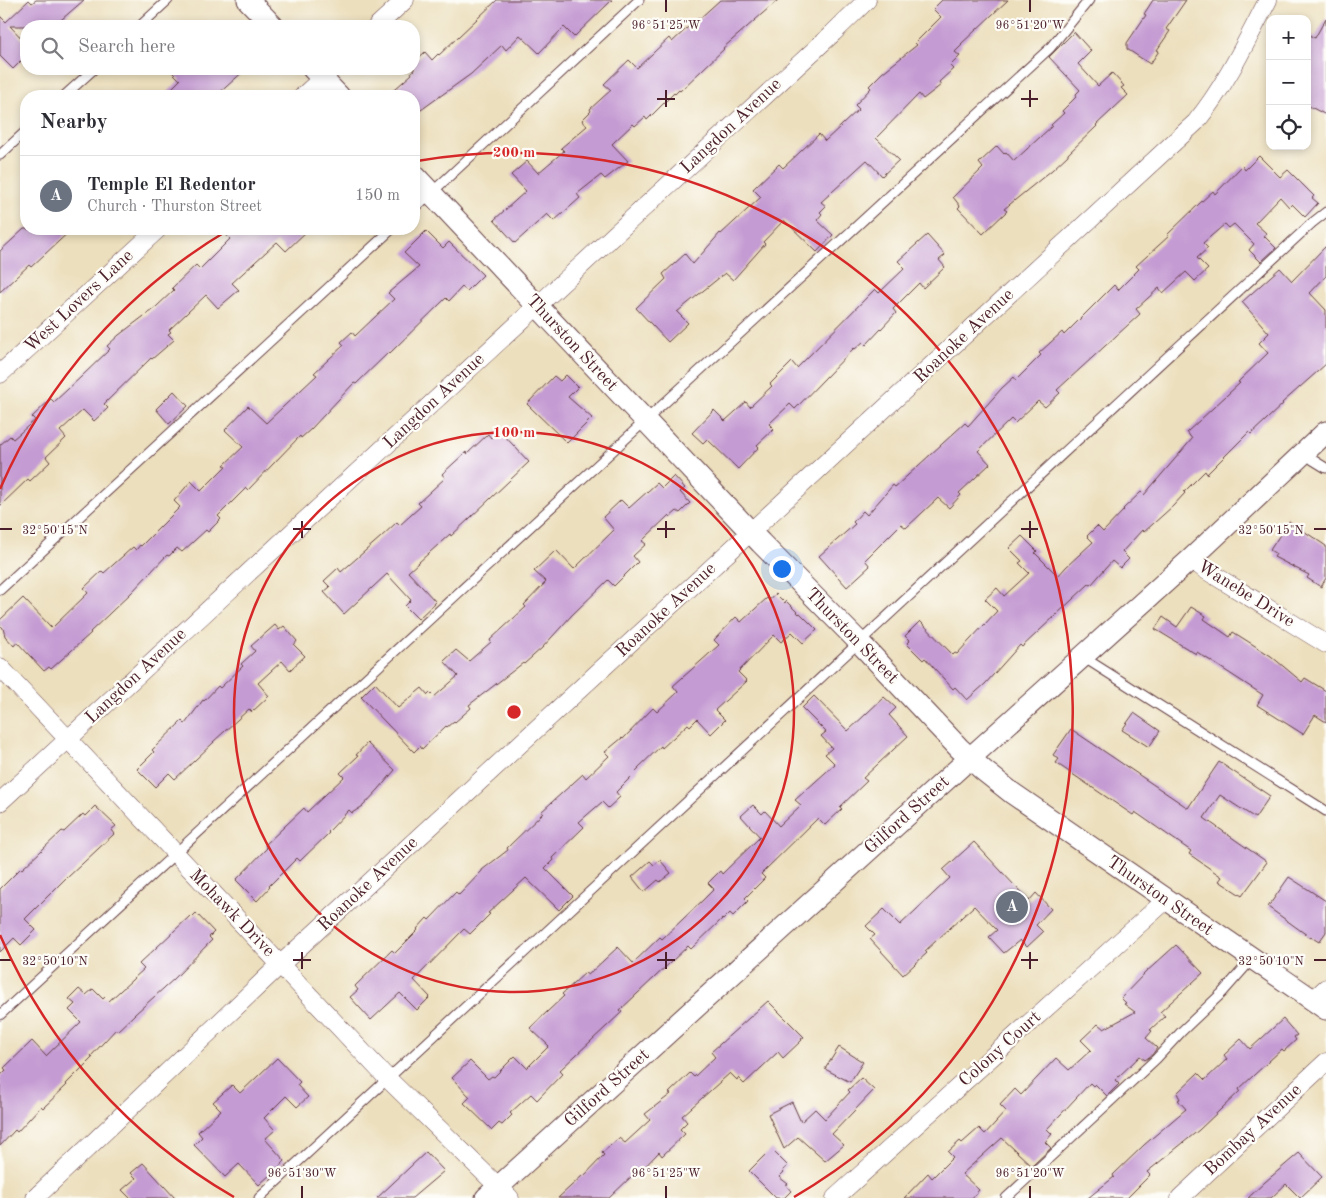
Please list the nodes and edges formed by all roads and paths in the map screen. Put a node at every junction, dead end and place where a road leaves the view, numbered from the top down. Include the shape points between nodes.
1 (168, 0) edge
2 (248, 0) edge
3 (405, 0) edge
4 (639, 0) edge
5 (867, 0) edge
6 (1089, 0) edge
7 (1268, 0) edge
8 (146, 20) edge
9 (267, 20) edge
10 (384, 20) edge
11 (87, 75) edge
12 (320, 75) edge
13 (325, 75) edge
14 (71, 90) edge
15 (307, 90) edge
16 (335, 90) edge
17 (20, 137) edge
18 (0, 155) edge
19 (420, 181) edge
20 (431, 193) junction
21 (420, 203) edge
22 (1326, 212) edge
23 (151, 235) edge
24 (385, 235) edge
25 (537, 305) junction
26 (0, 374) edge
27 (646, 420) junction
28 (1326, 432) edge
29 (1305, 451) junction
30 (1326, 468) edge
31 (750, 532) junction
32 (1191, 559) junction
33 (0, 590) edge
34 (859, 642) junction
35 (1326, 644) edge
36 (1083, 657) junction
37 (0, 666) edge
38 (68, 739) junction
39 (970, 758) junction
40 (0, 802) edge
41 (1326, 811) edge
42 (175, 853) junction
43 (1166, 900) junction
44 (1252, 960) junction
45 (281, 964) junction
46 (1322, 999) edge
47 (0, 1014) edge
48 (1326, 1062) edge
49 (388, 1079) junction
50 (498, 1194) edge
51 (35, 1198) edge
52 (259, 1198) edge
53 (835, 1198) edge
54 (1006, 1198) edge
55 (1180, 1198) edge

1 - 8 lane
2 - 9 street
3 - 10 street
4 - 20 lane
5 - 25 street, Langdon Avenue
6 - 27 lane via 1050,48
7 - 31 street, Roanoke Avenue via 1222,86 1196,122
11 - 14 lane
12 - 15 street
13 - 16 street
17 - 18 lane
19 - 20 street, Thurston Street
20 - 21 lane
20 - 25 street, Thurston Street
22 - 34 lane
23 - 26 street, West Lovers Lane
24 - 33 lane
25 - 27 street, Thurston Street
25 - 38 street, Langdon Avenue
27 - 31 street, Thurston Street
27 - 42 lane
28 - 29 street, Gilford Street
29 - 30 lane
29 - 32 street, Gilford Street
31 - 34 street, Thurston Street
31 - 45 street, Roanoke Avenue
32 - 35 street, Wanebe Drive
32 - 36 street, Gilford Street
34 - 39 street, Thurston Street
34 - 49 lane
36 - 39 street, Gilford Street
36 - 41 lane
37 - 38 street, Mohawk Drive
38 - 40 street, Langdon Avenue
38 - 42 street, Mohawk Drive
39 - 43 street, Thurston Street via 1012,794
39 - 50 street, Gilford Street
42 - 45 street, Mohawk Drive
42 - 47 lane
43 - 44 street, Thurston Street
43 - 53 street, Colony Court
44 - 46 street, Thurston Street
44 - 54 lane via 1156,1059
45 - 49 street, Mohawk Drive
45 - 51 street, Roanoke Avenue
48 - 55 street, Bombay Avenue
49 - 50 street, Mohawk Drive
49 - 52 lane

